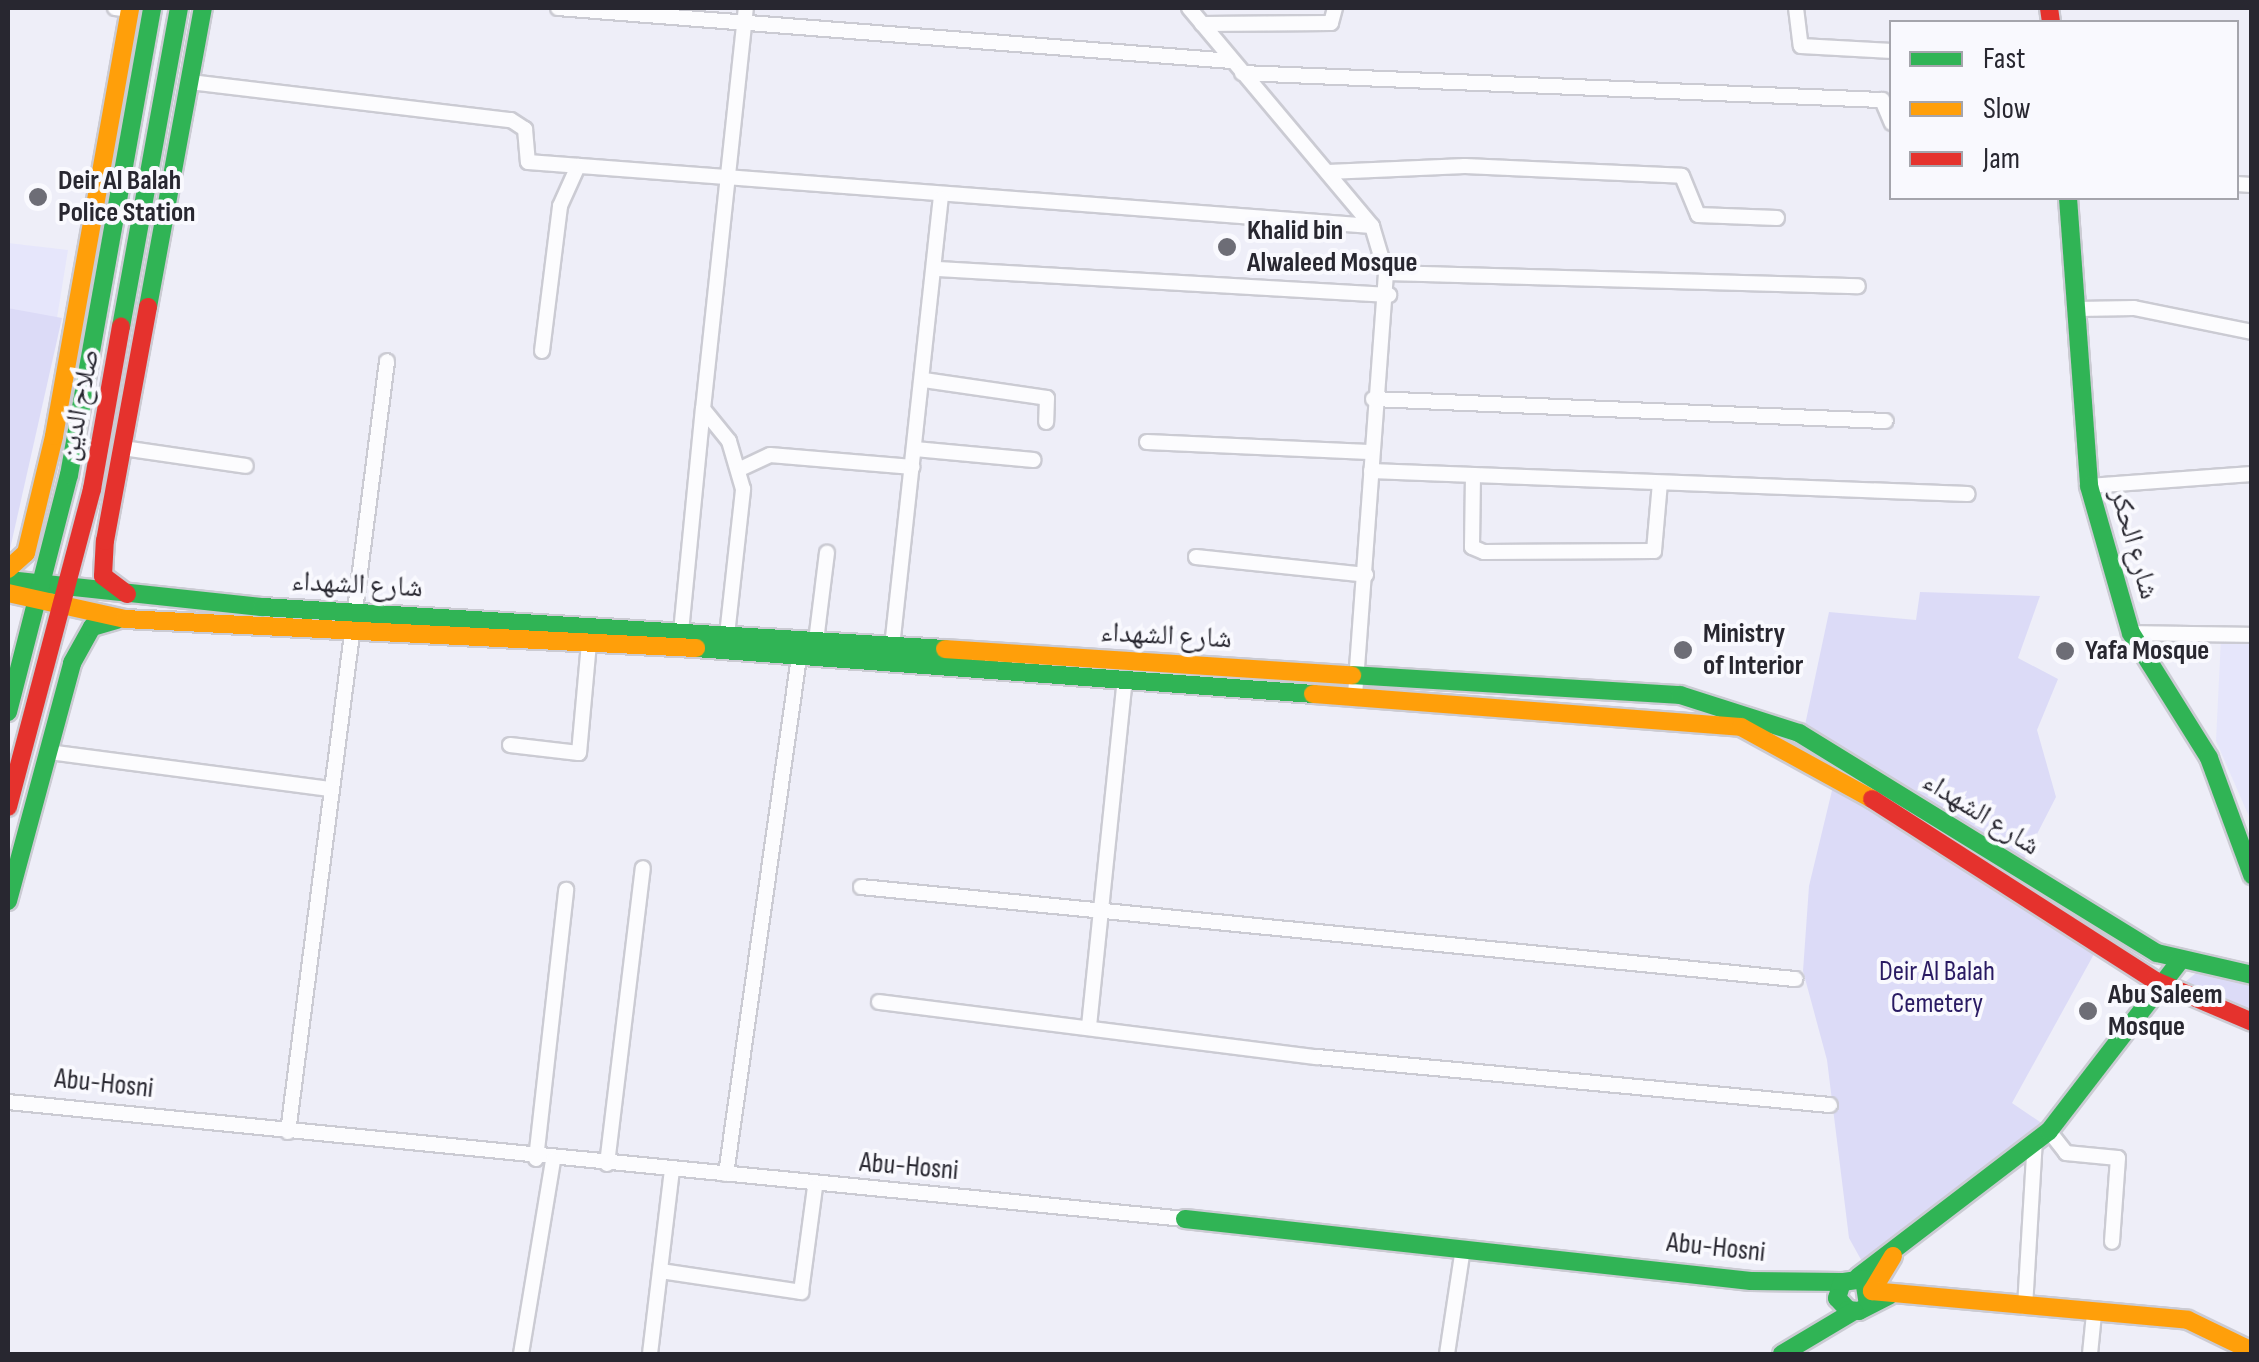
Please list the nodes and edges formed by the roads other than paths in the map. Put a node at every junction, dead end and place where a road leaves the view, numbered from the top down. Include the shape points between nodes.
1 (125, 8) edge
2 (152, 8) edge
3 (179, 8) edge
4 (203, 8) edge
5 (558, 8) edge
6 (1189, 8) edge
7 (1335, 8) edge
8 (1796, 8) edge
9 (745, 14) edge
10 (1239, 14) edge
11 (1202, 24) junction
12 (1889, 51) edge
13 (1237, 67) junction
14 (190, 82) junction
15 (1889, 116) edge
16 (578, 166) junction
17 (1328, 172) junction
18 (730, 180) junction
19 (942, 198) junction
20 (2068, 200) edge
21 (1776, 218) dead end
22 (1372, 226) junction
23 (938, 268) junction
24 (1386, 272) junction
25 (1858, 286) dead end
26 (1389, 295) junction
27 (126, 308) junction
28 (2078, 309) junction
29 (2252, 332) edge
30 (144, 338) junction
31 (542, 351) dead end
32 (387, 360) dead end
33 (924, 380) junction
34 (1373, 398) junction
35 (703, 408) junction
36 (1886, 421) dead end
37 (1046, 422) dead end
38 (1147, 442) dead end
39 (123, 448) junction
40 (915, 450) junction
41 (1369, 452) junction
42 (1033, 460) dead end
43 (246, 466) dead end
44 (912, 466) junction
45 (738, 470) junction
46 (1371, 471) junction
47 (2252, 474) edge
48 (1473, 475) junction
49 (1660, 483) junction
50 (2089, 486) junction
51 (1968, 494) dead end
52 (827, 553) dead end
53 (1196, 557) dead end
54 (8, 569) edge
55 (1366, 575) junction
56 (8, 580) edge
57 (8, 594) edge
58 (42, 594) junction
59 (132, 597) junction
60 (65, 598) junction
61 (125, 619) junction
62 (357, 621) junction
63 (2131, 634) junction
64 (727, 635) junction
65 (2252, 635) edge
66 (680, 639) junction
67 (816, 642) junction
68 (589, 643) junction
69 (891, 654) junction
70 (798, 656) junction
71 (1357, 673) junction
72 (1125, 680) junction
73 (1355, 694) junction
74 (8, 712) edge
75 (510, 746) dead end
76 (49, 752) junction
77 (330, 789) junction
78 (8, 807) edge
79 (643, 868) dead end
80 (2252, 875) edge
81 (861, 887) dead end
82 (566, 890) dead end
83 (8, 901) edge
84 (1101, 909) junction
85 (2180, 961) junction
86 (2247, 971) edge
87 (1795, 979) dead end
88 (2156, 981) junction
89 (879, 1002) dead end
90 (2252, 1022) edge
91 (1089, 1026) junction
92 (8, 1102) edge
93 (1830, 1105) dead end
94 (288, 1132) junction
95 (2042, 1136) junction
96 (536, 1159) junction
97 (553, 1160) junction
98 (607, 1164) junction
99 (672, 1169) junction
100 (726, 1174) junction
101 (815, 1187) junction
102 (1185, 1219) joint
103 (2112, 1242) dead end
104 (1463, 1248) junction
105 (1896, 1251) junction
106 (661, 1271) junction
107 (1846, 1286) junction
108 (1864, 1302) junction
109 (2025, 1307) junction
110 (2094, 1314) junction
111 (1816, 1330) junction
112 (2252, 1351) edge
113 (2090, 1352) edge
114 (521, 1354) edge
115 (650, 1354) edge
116 (1447, 1354) edge
117 (1782, 1354) edge
118 (2074, 1354) edge

1 - 54 main road via 54,436 26,553
2 - 58 main road, صلاح الدين
3 - 27 main road, صلاح الدين
4 - 14 main road
5 - 9 street
6 - 11 street
7 - 10 street via 1331,23
8 - 12 street via 1801,46
9 - 13 street
9 - 18 street
10 - 11 street
11 - 13 street
13 - 15 street via 1882,100
13 - 17 street
14 - 16 street via 511,120 525,130 528,162
14 - 30 main road
16 - 18 street
16 - 31 street via 560,206
17 - 21 street via 1465,166 1682,176 1698,215
17 - 22 street
18 - 19 street
18 - 35 street
19 - 22 street
19 - 23 street
20 - 28 main road, شارع الحكر
22 - 24 street
23 - 26 street
23 - 33 street
24 - 25 street
24 - 26 street
26 - 34 street
27 - 30 main road
27 - 60 main road, صلاح الدين
28 - 29 street via 2134,308
28 - 50 main road, شارع الحكر
30 - 39 main road
32 - 62 street
33 - 37 street via 1047,398
33 - 40 street
34 - 36 street
34 - 41 street
35 - 45 street via 729,441
35 - 66 street
38 - 41 street
39 - 43 street
39 - 59 main road via 101,571
40 - 42 street
40 - 44 street
41 - 46 street
44 - 45 street via 770,455
44 - 69 street
45 - 64 street
46 - 48 street
46 - 55 street
47 - 50 street
48 - 49 street
48 - 49 street via 1472,547 1484,552 1654,551
49 - 51 street
50 - 63 main road, شارع الحكر
52 - 67 street
53 - 55 street
55 - 71 street
56 - 58 main road
57 - 58 main road
58 - 60 main road
58 - 74 main road, صلاح الدين
59 - 60 main road, شارع الشهداء
59 - 62 main road, شارع الشهداء
60 - 61 main road, شارع الشهداء
60 - 78 main road, صلاح الدين
61 - 62 main road, شارع الشهداء
61 - 76 main road via 82,638
62 - 66 main road, شارع الشهداء
62 - 68 main road, شارع الشهداء
62 - 77 street
63 - 65 street
63 - 80 main road, شارع الحكر via 2209,758
64 - 66 main road, شارع الشهداء
64 - 67 main road, شارع الشهداء
66 - 68 main road, شارع الشهداء
66 - 70 main road, شارع الشهداء
67 - 69 main road, شارع الشهداء
68 - 75 street via 579,753
69 - 70 main road, شارع الشهداء
69 - 71 main road, شارع الشهداء
69 - 72 main road, شارع الشهداء
70 - 100 street
71 - 73 street
71 - 85 main road, شارع الشهداء via 1680,694 1743,710 1799,733 2120,934
72 - 73 main road, شارع الشهداء
72 - 84 street
73 - 88 main road, شارع الشهداء via 1741,727 1916,823
76 - 77 street
76 - 83 main road
77 - 94 street
79 - 98 street
81 - 84 street
82 - 96 street
84 - 87 street
84 - 91 street
85 - 86 main road, شارع الشهداء
85 - 88 main road
88 - 90 main road, شارع الشهداء
88 - 95 main road
89 - 91 street
91 - 93 street via 1317,1058
92 - 94 street, Abu-Hosni
94 - 96 street, Abu-Hosni
95 - 103 street via 2066,1154 2118,1158
95 - 105 main road
95 - 109 street
96 - 97 street, Abu-Hosni
97 - 98 street, Abu-Hosni
97 - 114 street
98 - 99 street, Abu-Hosni
99 - 100 street, Abu-Hosni
99 - 106 street
100 - 101 street, Abu-Hosni
101 - 102 street, Abu-Hosni
101 - 106 street via 801,1292
102 - 104 main road, Abu-Hosni
104 - 107 main road, Abu-Hosni
104 - 116 street
105 - 107 main road
105 - 108 main road
106 - 115 street
107 - 108 main road
107 - 108 main road
107 - 111 main road
108 - 109 main road via 1894,1293
108 - 111 main road
109 - 110 main road
110 - 112 main road via 2188,1320
110 - 113 street
111 - 117 main road
113 - 118 street

